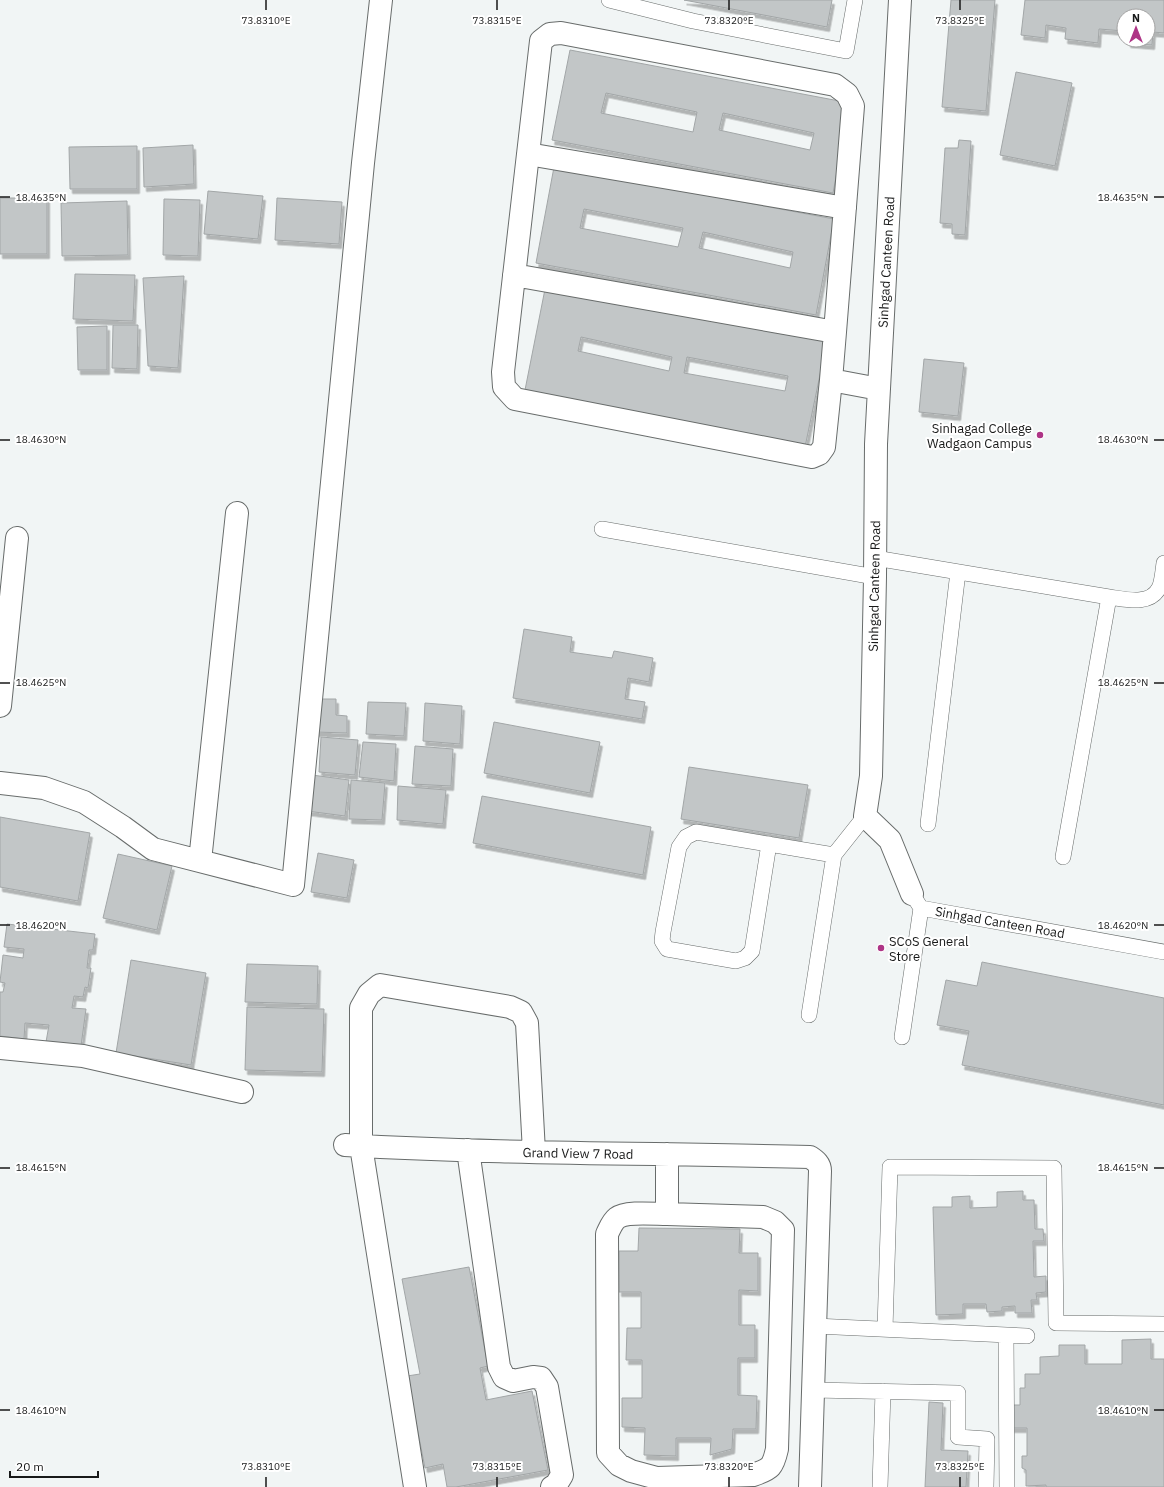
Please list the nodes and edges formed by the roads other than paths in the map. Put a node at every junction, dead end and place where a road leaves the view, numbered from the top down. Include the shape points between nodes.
1 (381, 0) edge
2 (609, 0) edge
3 (856, 0) edge
4 (900, 0) edge
5 (528, 154) junction
6 (845, 208) junction
7 (514, 275) junction
8 (835, 332) junction
9 (831, 380) junction
10 (879, 389) junction
11 (237, 513) dead end
12 (602, 529) dead end
13 (17, 538) dead end
14 (1164, 563) edge
15 (875, 567) junction
16 (958, 572) junction
17 (1110, 597) junction
18 (0, 706) edge
19 (0, 783) edge
20 (865, 816) junction
21 (928, 824) dead end
22 (769, 844) junction
23 (834, 855) junction
24 (1063, 857) dead end
25 (200, 861) junction
26 (917, 901) junction
27 (1164, 952) edge
28 (809, 1014) dead end
29 (902, 1037) dead end
30 (0, 1048) edge
31 (242, 1092) dead end
32 (353, 1145) junction
33 (468, 1150) junction
34 (534, 1152) junction
35 (667, 1154) junction
36 (667, 1214) junction
37 (1164, 1324) edge
38 (815, 1326) junction
39 (885, 1329) junction
40 (1006, 1335) junction
41 (1028, 1336) dead end
42 (813, 1390) junction
43 (883, 1391) junction
44 (414, 1487) edge
45 (552, 1487) edge
46 (810, 1487) edge
47 (880, 1487) edge
48 (986, 1487) edge
49 (1007, 1487) edge

1 - 25 street via 362,163 293,885
2 - 3 lane via 693,21 846,51
4 - 10 street, Sinhgad Canteen Road
5 - 6 street
5 - 6 street via 541,41 550,34 561,33 835,85 847,94 853,106
5 - 7 street
6 - 8 street
7 - 8 street
7 - 9 street via 503,372 504,387 515,399 812,458 824,447
8 - 9 street
9 - 10 street
10 - 15 street, Sinhgad Canteen Road
11 - 25 street
12 - 15 lane
13 - 18 street
14 - 17 lane via 1160,588 1151,596 1141,601
15 - 16 lane
15 - 20 street, Sinhgad Canteen Road via 870,776
16 - 17 lane
16 - 21 lane
17 - 24 lane
19 - 25 street via 44,788 84,802 153,849
20 - 23 lane
20 - 26 street via 890,840
22 - 22 lane via 696,832 686,837 679,847 663,932 662,941 667,948 736,961 745,958 752,951
22 - 23 lane
23 - 28 lane
26 - 27 lane, Sinhgad Canteen Road
26 - 29 lane
30 - 31 street via 83,1056
32 - 33 street, Grand View 7 Road
32 - 34 street via 361,1008 369,994 380,985 510,1007 521,1012 527,1023
32 - 44 street
33 - 34 street, Grand View 7 Road
33 - 45 street via 499,1367 504,1377 513,1381 541,1378 547,1387 562,1475
34 - 35 street, Grand View 7 Road
35 - 36 street
35 - 38 street, Grand View 7 Road via 810,1157 820,1166
36 - 36 street via 629,1214 619,1217 612,1223 607,1234 608,1453 619,1465 657,1478 753,1475 767,1471 774,1462 777,1449 784,1230 775,1222 763,1217
37 - 39 lane via 1056,1323 1054,1168 890,1167
38 - 39 lane
38 - 42 street
39 - 40 lane
40 - 41 lane
40 - 49 lane
42 - 43 lane
42 - 46 street
43 - 47 lane
43 - 48 lane via 958,1392 958,1437 987,1439

